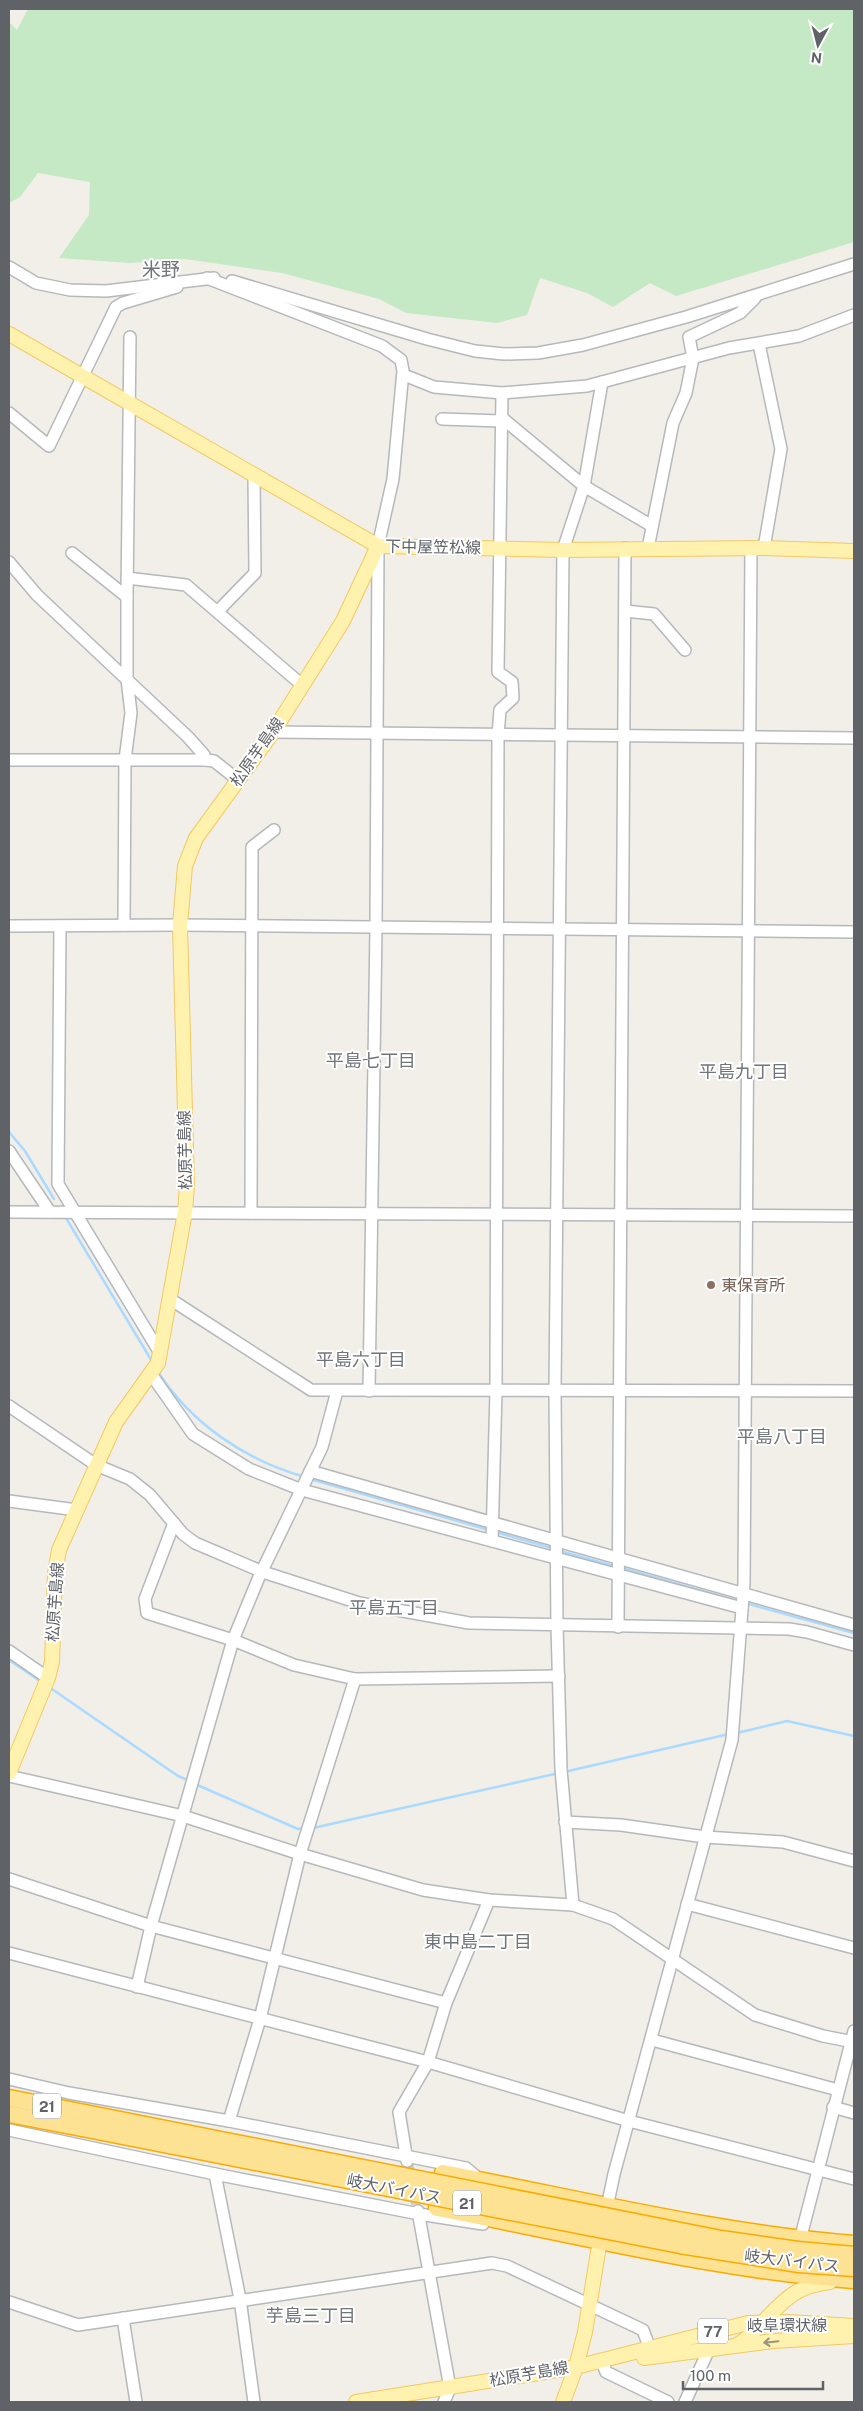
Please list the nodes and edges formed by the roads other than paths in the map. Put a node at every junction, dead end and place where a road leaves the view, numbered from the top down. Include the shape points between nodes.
1 (854, 264) edge
2 (9, 267) edge
3 (206, 278) junction
4 (182, 281) junction
5 (758, 295) junction
6 (854, 315) edge
7 (9, 334) edge
8 (130, 337) dead end
9 (758, 344) junction
10 (694, 358) junction
11 (404, 375) junction
12 (82, 376) junction
13 (602, 382) junction
14 (502, 393) junction
15 (129, 404) junction
16 (9, 413) edge
17 (442, 419) dead end
18 (501, 419) junction
19 (254, 476) junction
20 (584, 486) junction
21 (652, 526) junction
22 (378, 546) junction
23 (498, 548) junction
24 (625, 548) junction
25 (648, 548) junction
26 (757, 548) junction
27 (563, 550) junction
28 (854, 550) edge
29 (72, 553) dead end
30 (9, 562) edge
31 (127, 578) junction
32 (127, 597) junction
33 (218, 611) junction
34 (625, 611) junction
35 (684, 650) dead end
36 (127, 679) junction
37 (302, 685) junction
38 (274, 732) junction
39 (376, 734) junction
40 (498, 735) junction
41 (562, 735) junction
42 (624, 736) junction
43 (749, 737) junction
44 (854, 738) edge
45 (9, 760) edge
46 (125, 760) junction
47 (205, 760) junction
48 (238, 780) junction
49 (274, 830) dead end
50 (124, 925) junction
51 (180, 925) junction
52 (9, 926) edge
53 (60, 926) junction
54 (251, 927) junction
55 (376, 928) junction
56 (499, 928) junction
57 (560, 929) junction
58 (623, 929) junction
59 (748, 931) junction
60 (854, 932) edge
61 (9, 1150) edge
62 (9, 1212) edge
63 (50, 1212) junction
64 (76, 1212) junction
65 (185, 1212) junction
66 (251, 1213) junction
67 (370, 1214) junction
68 (497, 1214) junction
69 (558, 1215) junction
70 (621, 1215) junction
71 (745, 1216) junction
72 (854, 1216) edge
73 (170, 1299) junction
74 (156, 1365) junction
75 (556, 1390) junction
76 (337, 1391) junction
77 (369, 1391) junction
78 (496, 1391) junction
79 (620, 1391) junction
80 (744, 1391) junction
81 (854, 1391) edge
82 (9, 1406) edge
83 (96, 1465) junction
84 (306, 1480) junction
85 (9, 1501) edge
86 (76, 1510) junction
87 (174, 1523) junction
88 (492, 1532) junction
89 (556, 1550) junction
90 (619, 1568) junction
91 (263, 1572) junction
92 (743, 1602) junction
93 (854, 1625) edge
94 (557, 1626) junction
95 (618, 1627) junction
96 (742, 1629) junction
97 (233, 1640) junction
98 (854, 1645) edge
99 (9, 1651) edge
100 (559, 1676) junction
101 (355, 1679) junction
102 (46, 1683) junction
103 (9, 1774) edge
104 (183, 1816) junction
105 (565, 1822) junction
106 (705, 1837) junction
107 (300, 1854) junction
108 (854, 1861) edge
109 (9, 1879) edge
110 (490, 1900) junction
111 (687, 1904) junction
112 (573, 1905) junction
113 (151, 1926) junction
114 (854, 1948) edge
115 (9, 1953) edge
116 (276, 1958) junction
117 (672, 1959) junction
118 (137, 1987) junction
119 (446, 2003) junction
120 (260, 2019) junction
121 (853, 2038) edge
122 (652, 2040) junction
123 (428, 2062) junction
124 (9, 2079) edge
125 (838, 2090) junction
126 (9, 2098) edge
127 (833, 2107) junction
128 (854, 2113) edge
129 (9, 2114) edge
130 (84, 2120) junction
131 (629, 2120) junction
132 (229, 2121) junction
133 (9, 2130) edge
134 (407, 2158) junction
135 (817, 2169) junction
136 (215, 2174) junction
137 (854, 2179) edge
138 (480, 2180) junction
139 (608, 2204) junction
140 (418, 2212) junction
141 (530, 2226) junction
142 (600, 2240) junction
143 (800, 2240) junction
144 (854, 2244) edge
145 (854, 2255) edge
146 (430, 2273) junction
147 (854, 2276) edge
148 (240, 2299) junction
149 (9, 2302) edge
150 (590, 2305) junction
151 (122, 2318) junction
152 (764, 2321) junction
153 (854, 2326) edge
154 (854, 2336) edge
155 (729, 2347) junction
156 (650, 2349) junction
157 (709, 2349) junction
158 (603, 2364) junction
159 (576, 2367) junction
160 (450, 2388) junction
161 (136, 2402) edge
162 (254, 2402) edge
163 (356, 2402) edge
164 (444, 2402) edge
165 (563, 2402) edge
166 (668, 2402) edge
167 (685, 2402) edge

1 - 5 street
2 - 4 street via 36,282 70,290 106,291
3 - 4 street
3 - 5 street via 232,281 427,340 475,352 504,354 538,353 583,345
3 - 11 street via 382,346 401,360
4 - 12 street via 176,288 116,307
5 - 10 street via 740,313 689,337
6 - 9 street via 799,336
7 - 12 main road, 下中屋笠松線
8 - 15 street
9 - 10 street
9 - 26 street via 781,448
10 - 13 street
10 - 21 street via 686,393 673,423
11 - 14 street via 434,387
11 - 22 street via 392,479
12 - 15 main road, 下中屋笠松線
12 - 16 street via 49,446
13 - 14 street
13 - 20 street
14 - 18 street
15 - 19 main road, 下中屋笠松線
15 - 31 street
17 - 18 street
18 - 20 street
18 - 23 street
19 - 22 main road, 下中屋笠松線
19 - 33 street via 255,573
20 - 21 street
20 - 27 street
21 - 25 street
22 - 23 main road, 下中屋笠松線
22 - 37 main road, 松原芋島線 via 352,605
22 - 39 street
23 - 27 main road, 下中屋笠松線
23 - 40 street via 498,672 512,682 513,698 500,710
24 - 25 main road, 下中屋笠松線
24 - 27 main road, 下中屋笠松線
24 - 34 street
25 - 26 main road, 下中屋笠松線
26 - 28 main road, 下中屋笠松線
26 - 43 street
27 - 41 street
29 - 32 street
30 - 36 street via 37,595
31 - 32 street
31 - 33 street via 186,584
32 - 36 street
33 - 37 street
34 - 35 street via 654,614
34 - 42 street
36 - 46 street via 131,713
36 - 47 street via 188,737
37 - 38 main road, 松原芋島線
38 - 39 street
38 - 48 main road, 松原芋島線
39 - 40 street
39 - 55 street
40 - 41 street
40 - 56 street
41 - 42 street
41 - 57 street
42 - 43 street
42 - 58 street
43 - 44 street
43 - 59 street
45 - 46 street
46 - 47 street
46 - 50 street
47 - 48 street via 214,761
48 - 51 main road, 松原芋島線 via 196,838 185,866
49 - 54 street via 252,847
50 - 51 street
50 - 53 street
51 - 54 street
51 - 65 main road, 松原芋島線
52 - 53 street
53 - 64 street via 58,1184
54 - 55 street
54 - 66 street
55 - 56 street
55 - 67 street
56 - 57 street
56 - 68 street
57 - 58 street
57 - 69 street
58 - 59 street
58 - 70 street
59 - 60 street
59 - 71 street
61 - 63 street
62 - 63 street
63 - 64 street
64 - 65 street
64 - 74 street
65 - 66 street
65 - 73 main road, 松原芋島線
66 - 67 street
67 - 68 street
67 - 77 street
68 - 69 street
68 - 78 street
69 - 70 street
69 - 75 street
70 - 71 street
70 - 79 street
71 - 72 street
71 - 80 street
73 - 74 main road, 松原芋島線
73 - 76 street via 312,1390
74 - 83 main road, 松原芋島線 via 116,1422
74 - 84 street via 193,1434 248,1469
75 - 78 street
75 - 79 street
75 - 89 street
76 - 77 street
76 - 84 street via 322,1447
77 - 78 street
78 - 88 street
79 - 80 street
79 - 90 street
80 - 81 street
80 - 92 street
82 - 83 street
83 - 86 main road, 松原芋島線
83 - 87 street via 130,1479 150,1495
84 - 88 street
84 - 88 street
84 - 91 street
85 - 86 street
86 - 102 main road, 松原芋島線 via 59,1550 52,1662
87 - 91 street via 195,1543
87 - 97 street via 145,1599 148,1613
88 - 89 street
88 - 89 street
89 - 90 street
89 - 90 street
89 - 94 street
90 - 92 street
90 - 95 street
91 - 94 street via 358,1604 469,1624
91 - 97 street
92 - 93 street
92 - 96 street
94 - 95 street
94 - 100 street
95 - 96 street
96 - 98 street via 798,1630
96 - 106 street via 732,1740
97 - 101 street via 294,1666
97 - 104 street
99 - 102 street
100 - 101 street
100 - 105 street
101 - 107 street
102 - 103 main road, 松原芋島線
103 - 104 street
104 - 107 street
104 - 113 street
105 - 106 street via 621,1825
105 - 112 street
106 - 108 street via 783,1842
106 - 111 street
107 - 110 street via 423,1890
107 - 116 street
109 - 113 street
110 - 112 street
110 - 119 street
111 - 114 street
111 - 117 street
112 - 117 street via 613,1919
113 - 116 street
113 - 118 street
115 - 118 street
116 - 119 street
116 - 120 street
117 - 121 street via 755,2015 823,2036
117 - 122 street
118 - 120 street
119 - 123 street
120 - 123 street
120 - 132 street
121 - 125 street
122 - 125 street
122 - 131 street
123 - 131 street
123 - 134 street via 399,2112
124 - 132 street via 69,2093
125 - 127 street
126 - 130 highway, 21
127 - 128 street
127 - 135 street
129 - 130 highway, 21
130 - 138 highway, 21, bridge via 198,2125
130 - 141 highway, 21, bridge via 190,2159
130 - 145 highway, 岐大バイパス / 21, bridge via 721,2239
130 - 147 highway, 岐大バイパス / 21, bridge via 680,2245
131 - 135 street
131 - 139 street
132 - 134 street
133 - 136 street
134 - 138 street via 466,2168
135 - 137 street
135 - 143 street
136 - 140 street
136 - 148 street
138 - 139 highway, 21
139 - 142 street
139 - 143 highway, 21
140 - 141 street via 498,2226
140 - 146 street
141 - 142 highway, 21
142 - 147 highway, 21 via 794,2275
142 - 150 main road, 松原芋島線
143 - 144 highway, 21
146 - 148 street
146 - 150 street via 500,2264
146 - 160 street
147 - 152 main road via 798,2289
148 - 151 street
148 - 162 street
149 - 151 street via 78,2325
150 - 156 street via 643,2330
150 - 159 main road, 松原芋島線
151 - 161 street
152 - 153 main road, 岐阜環状線 / 77
152 - 155 main road via 743,2342
152 - 156 main road, 岐阜環状線 / 77
154 -> 155 main road, 岐阜環状線 / 77
155 - 157 main road, 岐阜環状線 / 77
156 - 159 main road, 岐阜環状線 / 77
157 - 158 main road, 岐阜環状線 / 77
157 - 167 street
158 - 159 main road, 岐阜環状線 / 77
158 - 166 street via 606,2372
159 - 160 main road, 松原芋島線
159 - 165 main road
160 - 163 main road, 松原芋島線
160 - 164 street

